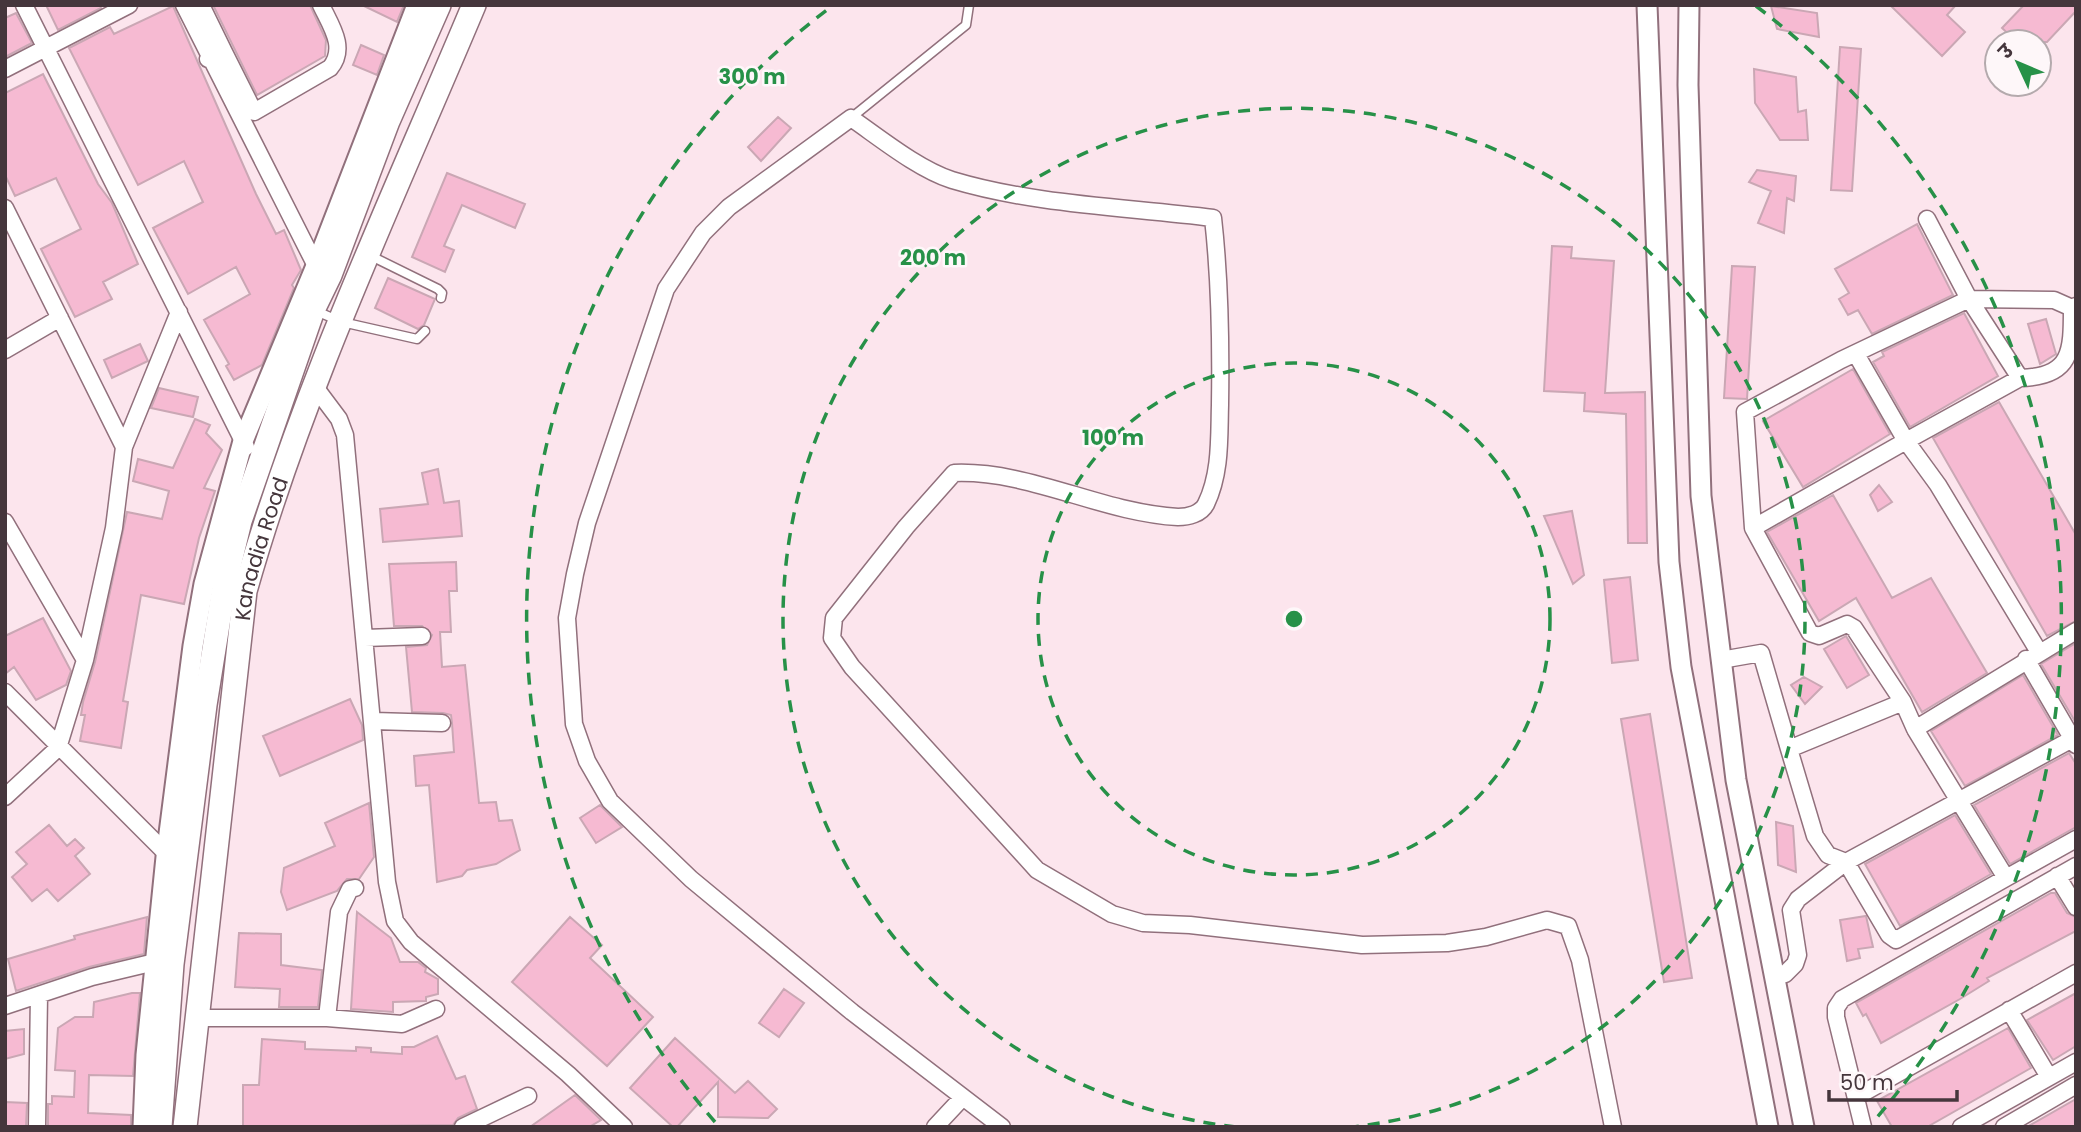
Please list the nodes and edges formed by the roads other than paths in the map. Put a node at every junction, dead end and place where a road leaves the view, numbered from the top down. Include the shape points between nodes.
1 (24, 5) edge
2 (129, 5) edge
3 (184, 5) edge
4 (201, 5) edge
5 (321, 5) edge
6 (417, 5) edge
7 (439, 5) edge
8 (474, 5) edge
9 (969, 5) edge
10 (1647, 5) edge
11 (1689, 5) edge
12 (45, 48) junction
13 (223, 50) junction
14 (208, 59) junction
15 (5, 69) edge
16 (851, 118) junction
17 (6, 213) edge
18 (1927, 219) dead end
19 (369, 255) junction
20 (323, 271) junction
21 (441, 298) dead end
22 (1969, 299) junction
23 (2074, 307) edge
24 (313, 310) junction
25 (179, 312) junction
26 (60, 318) junction
27 (342, 322) junction
28 (425, 331) dead end
29 (5, 349) edge
30 (1856, 354) junction
31 (2020, 378) junction
32 (315, 387) junction
33 (243, 441) junction
34 (1906, 441) junction
35 (124, 447) junction
36 (257, 467) junction
37 (232, 518) junction
38 (5, 522) edge
39 (1753, 528) junction
40 (2076, 631) edge
41 (422, 636) dead end
42 (365, 638) junction
43 (2033, 655) junction
44 (86, 660) junction
45 (1721, 660) junction
46 (5, 692) edge
47 (1903, 702) junction
48 (374, 721) junction
49 (442, 723) dead end
50 (1914, 729) junction
51 (2075, 740) edge
52 (58, 748) junction
53 (1789, 749) junction
54 (5, 797) edge
55 (1961, 802) junction
56 (2076, 839) edge
57 (175, 862) junction
58 (1846, 862) junction
59 (2076, 866) edge
60 (2057, 876) junction
61 (2006, 878) junction
62 (355, 888) dead end
63 (2076, 907) edge
64 (163, 963) junction
65 (2076, 973) edge
66 (1774, 977) junction
67 (39, 995) junction
68 (5, 1006) edge
69 (436, 1009) dead end
70 (2010, 1010) junction
71 (196, 1018) junction
72 (327, 1018) junction
73 (155, 1055) junction
74 (2076, 1062) edge
75 (2049, 1077) junction
76 (2076, 1085) edge
77 (528, 1096) dead end
78 (963, 1097) junction
79 (1856, 1097) junction
80 (37, 1127) edge
81 (143, 1127) edge
82 (160, 1127) edge
83 (185, 1127) edge
84 (463, 1127) edge
85 (624, 1127) edge
86 (935, 1127) edge
87 (1002, 1127) edge
88 (1614, 1127) edge
89 (1768, 1127) edge
90 (1804, 1127) edge
91 (1863, 1127) edge
92 (1961, 1127) edge
93 (2004, 1127) edge

1 - 12 street
2 - 12 street
3 - 14 street
4 - 13 street
5 - 13 street via 335,34 336,61 254,112
6 - 20 street
7 - 20 main road, Kanadia Road
8 - 19 main road, Kanadia Road
9 - 16 lane via 966,25
10 - 89 street via 1668,562 1681,667
11 - 45 street via 1701,496
12 - 15 street
12 - 25 street
13 - 14 street
14 - 20 street
16 - 78 street via 729,207 703,233 666,289 587,523 575,574 567,618 574,724 587,761 619,810 713,897
16 - 88 street via 949,179 1026,196 1213,218 1221,355 1219,465 1199,513 1180,517 1105,504 982,472 954,473 834,618 832,638 852,667 1037,870 1112,914 1143,923 1362,945 1447,943 1547,920 1568,926 1580,960
17 - 26 street
18 - 22 street
19 - 21 lane via 438,289
19 - 27 main road, Kanadia Road
20 - 24 main road, Kanadia Road
20 - 33 street
22 - 23 street via 2054,300
22 - 30 street
22 - 31 street
23 - 31 street via 2072,347 2058,369 2038,378
24 - 27 lane
24 - 36 main road, Kanadia Road
25 - 33 street
25 - 35 street
26 - 29 street
26 - 35 street
27 - 28 lane via 417,339
27 - 32 main road, Kanadia Road
30 - 34 street
30 - 39 street via 1745,412
31 - 34 street
32 - 42 street via 345,435
32 - 71 main road, Kanadia Road via 268,510 246,592
33 - 36 street
33 - 37 street
34 - 39 street
34 - 43 street via 1938,485
35 - 44 street via 114,528
36 - 37 main road, Kanadia Road
37 - 57 main road, Kanadia Road via 214,586
38 - 44 street
39 - 47 street via 1810,633 1819,636 1847,624 1854,628
40 - 43 street
41 - 42 street
42 - 48 street
43 - 50 street
43 - 51 street
44 - 52 street
45 - 53 street via 1761,653
45 - 66 street via 1737,780
46 - 52 street
47 - 50 street
47 - 53 street
48 - 49 street
48 - 85 street via 387,882 395,921 411,942
50 - 55 street
51 - 55 street
52 - 54 street
52 - 57 street
53 - 58 street via 1815,836 1829,855
55 - 58 street
55 - 61 street
56 - 61 street
57 - 64 main road, Kanadia Road
58 - 61 street via 1896,940
58 - 66 street via 1794,905 1798,955 1795,964
59 - 60 street
60 - 63 street
60 - 79 street via 1842,999 1836,1017
62 - 72 street via 344,897 340,912
64 - 67 street via 92,977
64 - 73 main road, Kanadia Road
65 - 70 street
66 - 90 street
67 - 68 street
67 - 80 street
69 - 72 street via 402,1024
70 - 75 street
70 - 79 street
71 - 72 street
71 - 83 main road, Kanadia Road
73 - 81 street
73 - 82 main road, Kanadia Road
74 - 75 street
75 - 92 street
76 - 93 street
77 - 84 street
78 - 86 street
78 - 87 street
79 - 91 street

